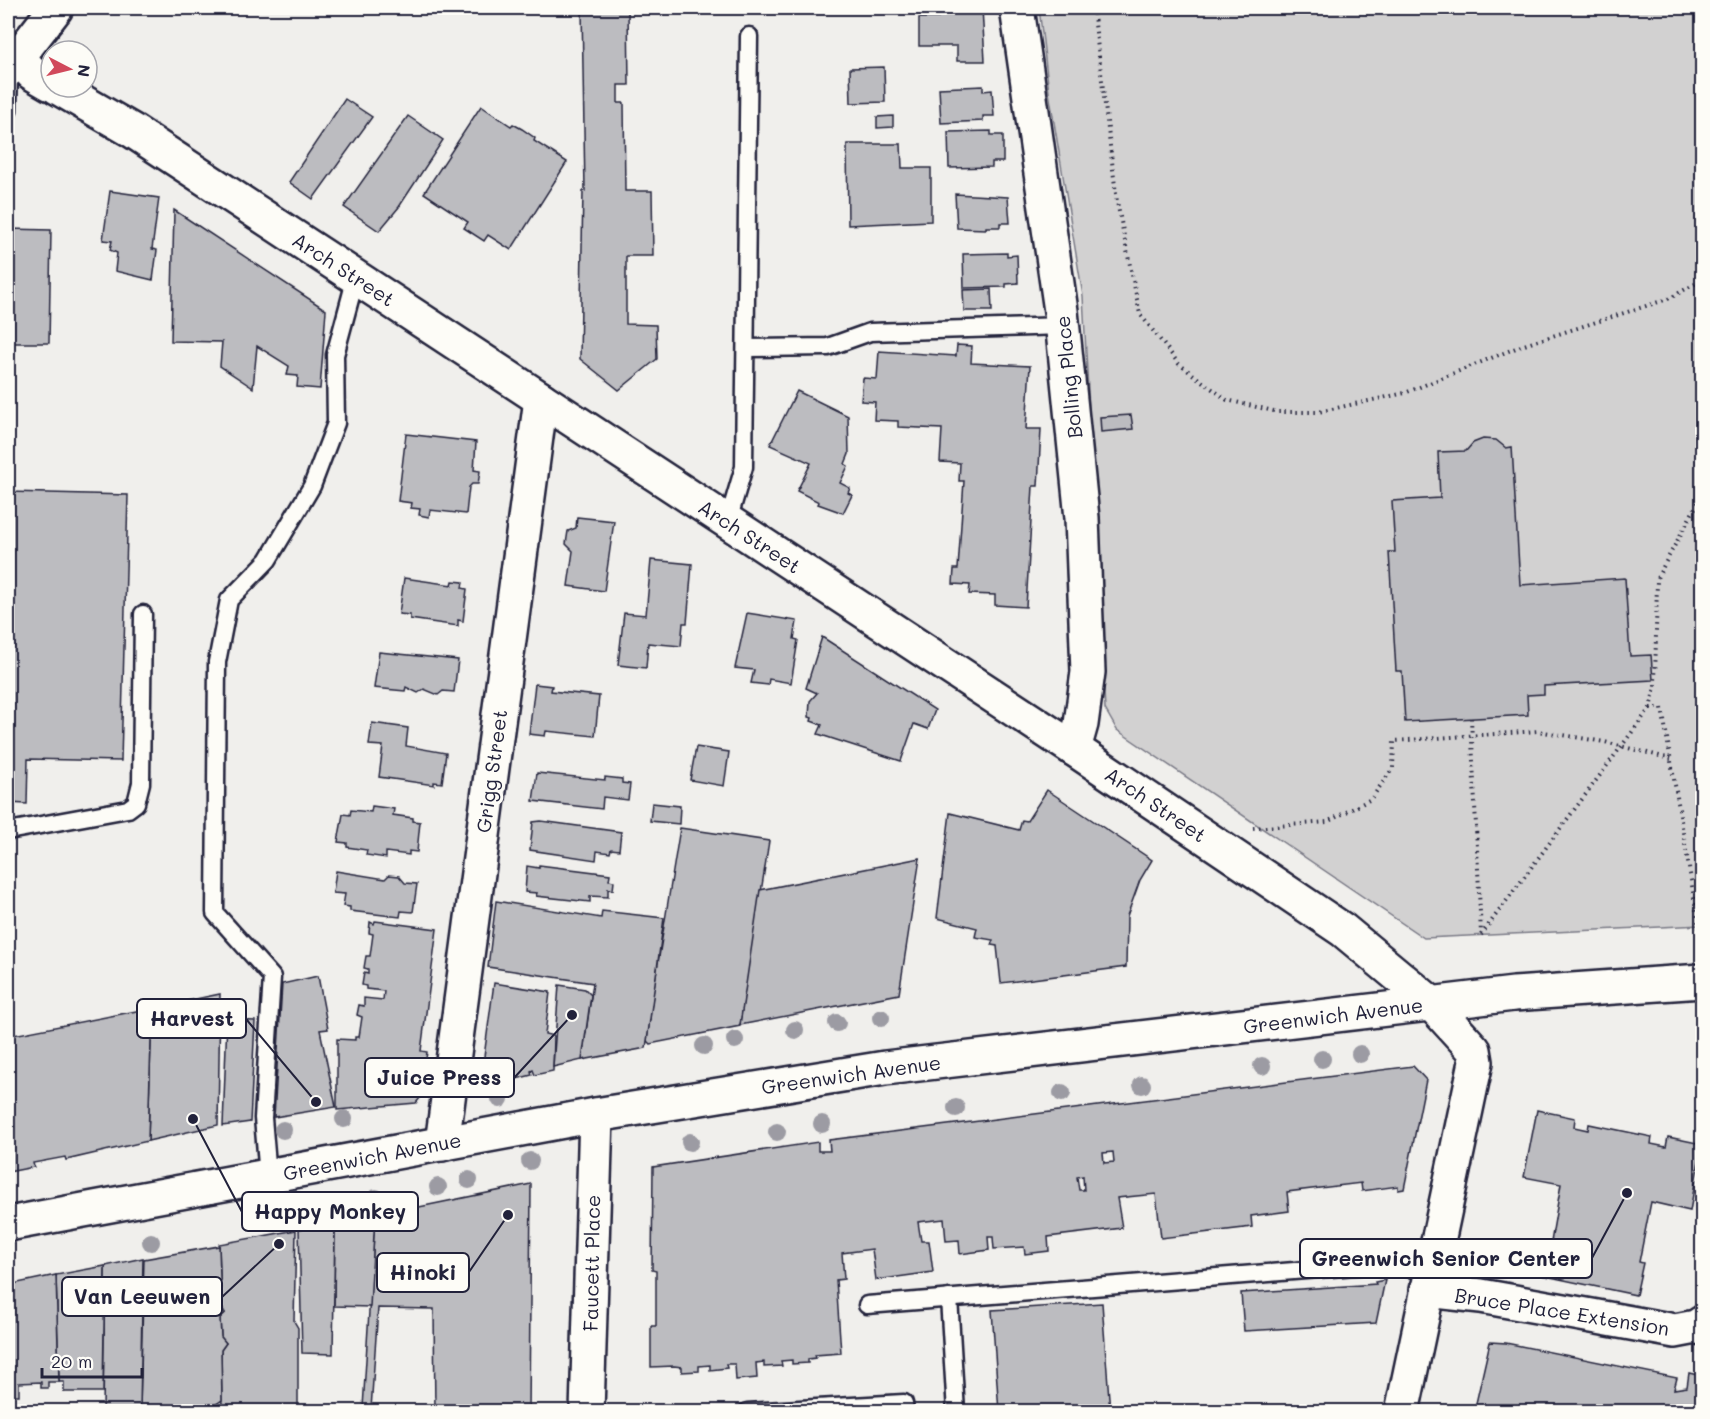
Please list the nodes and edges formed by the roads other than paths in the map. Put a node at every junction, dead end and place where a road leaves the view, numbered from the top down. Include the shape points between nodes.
1 (56, 8) edge
2 (1017, 8) edge
3 (749, 36) dead end
4 (12, 66) edge
5 (39, 76) edge
6 (78, 99) edge
7 (8, 111) edge
8 (356, 277) junction
9 (1062, 326) junction
10 (746, 348) junction
11 (541, 399) junction
12 (728, 521) junction
13 (143, 614) dead end
14 (1074, 748) junction
15 (8, 831) edge
16 (1702, 981) edge
17 (1431, 1003) junction
18 (596, 1115) junction
19 (442, 1144) junction
20 (268, 1176) junction
21 (8, 1224) edge
22 (1429, 1281) junction
23 (949, 1298) junction
24 (867, 1305) dead end
25 (1699, 1325) edge
26 (587, 1412) edge
27 (747, 1412) edge
28 (905, 1412) edge
29 (956, 1412) edge
30 (1402, 1412) edge

1 - 4 street
2 - 9 street, Bolling Place
3 - 10 lane
4 - 5 street
4 - 7 lane
6 - 8 street, Arch Street
8 - 11 street, Arch Street
8 - 20 lane via 335,355 336,423 312,486 268,560 229,600 217,662 215,913 272,977 263,1118
9 - 10 lane via 870,332 828,347
9 - 14 street, Bolling Place via 1082,518 1087,660 1081,724
10 - 12 lane via 744,467
11 - 12 street, Arch Street
11 - 19 street, Grigg Street
12 - 14 street, Arch Street
13 - 15 lane via 141,783 136,803 128,809
14 - 17 street, Arch Street via 1343,930
16 - 17 street, Greenwich Avenue
17 - 18 street, Greenwich Avenue via 885,1068
17 - 22 street, Arch Street via 1474,1050 1476,1062
18 - 19 street, Greenwich Avenue
18 - 26 street, Faucett Place
19 - 20 street, Greenwich Avenue
20 - 21 street, Greenwich Avenue
22 - 23 lane via 1381,1264
22 - 25 street, Bruce Place Extension via 1482,1296 1675,1331
22 - 30 street, Arch Street
23 - 24 lane
23 - 29 lane
27 - 28 lane via 904,1403

